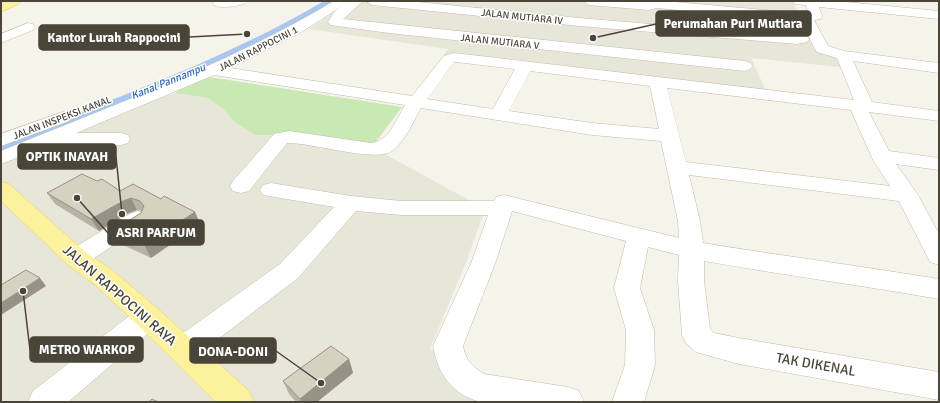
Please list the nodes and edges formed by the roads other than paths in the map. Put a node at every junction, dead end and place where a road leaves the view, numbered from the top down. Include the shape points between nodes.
1 (15, 1) edge
2 (242, 1) edge
3 (319, 1) edge
4 (342, 1) edge
5 (357, 1) edge
6 (372, 1) edge
7 (495, 1) edge
8 (589, 1) edge
9 (796, 1) edge
10 (811, 2) junction
11 (219, 3) dead end
12 (649, 6) junction
13 (1, 8) edge
14 (487, 12) junction
15 (816, 16) junction
16 (830, 17) dead end
17 (937, 19) edge
18 (28, 26) dead end
19 (648, 27) junction
20 (1, 39) edge
21 (843, 55) junction
22 (525, 65) junction
23 (745, 66) dead end
24 (939, 68) edge
25 (654, 69) junction
26 (214, 70) junction
27 (414, 105) junction
28 (861, 106) junction
29 (498, 115) junction
30 (939, 116) edge
31 (669, 136) junction
32 (47, 139) junction
33 (120, 139) dead end
34 (1, 140) edge
35 (8, 156) edge
36 (881, 156) junction
37 (939, 164) edge
38 (676, 167) junction
39 (241, 186) dead end
40 (1, 189) edge
41 (271, 190) dead end
42 (907, 195) junction
43 (350, 203) junction
44 (501, 208) junction
45 (138, 218) edge
46 (639, 235) junction
47 (692, 250) junction
48 (939, 256) edge
49 (76, 258) junction
50 (939, 289) edge
51 (148, 317) junction
52 (182, 350) junction
53 (939, 386) edge
54 (44, 402) edge
55 (238, 402) edge
56 (568, 402) edge
57 (628, 402) edge

1 - 13 main road
2 - 11 street
3 - 34 street, JALAN INSPEKSI KANAL via 271,30 232,48
4 - 26 street, JALAN RAPPOCINI 1 via 267,45
5 - 25 street, JALAN MUTIARA V via 334,20 347,25
6 - 14 street, JALAN MUTIARA IV
7 - 14 street
8 - 12 street
9 - 10 street
10 - 15 street
10 - 17 street
12 - 19 street
12 - 19 street, JALAN MUTIARA IV via 658,4 787,16 802,39
14 - 19 street, JALAN MUTIARA IV
15 - 16 street
15 - 21 street via 808,16 808,21 822,49
18 - 20 street
19 - 25 street
21 - 24 street
21 - 28 street
22 - 25 street
22 - 27 street via 452,58
22 - 29 street
23 - 25 street
25 - 28 street
25 - 31 street
26 - 27 street
26 - 32 street, JALAN RAPPOCINI 1
27 - 29 street
27 - 39 street via 393,140 384,148 371,149 281,138
28 - 30 street
28 - 36 street
29 - 31 street via 592,129
31 - 38 street
32 - 33 street
32 - 35 street, JALAN RAPPOCINI 1
36 - 37 street
36 - 42 street
38 - 42 street
38 - 47 street via 689,221
40 - 49 main road, JALAN RAPPOCINI RAYA
41 - 43 street
42 - 48 street
43 - 44 street via 401,208
43 - 52 street via 289,271
44 - 46 street via 504,202
44 - 56 street via 484,261 448,346 448,356 464,378 478,388
45 - 49 street
46 - 47 street
46 - 57 street via 627,288 640,330 640,365
47 - 50 street
47 - 53 street, TAK DIKENAL via 691,281 696,335 706,343
49 - 51 main road, JALAN RAPPOCINI RAYA via 103,277
51 - 52 main road, JALAN RAPPOCINI RAYA
51 - 54 street
52 - 55 main road, JALAN RAPPOCINI RAYA

